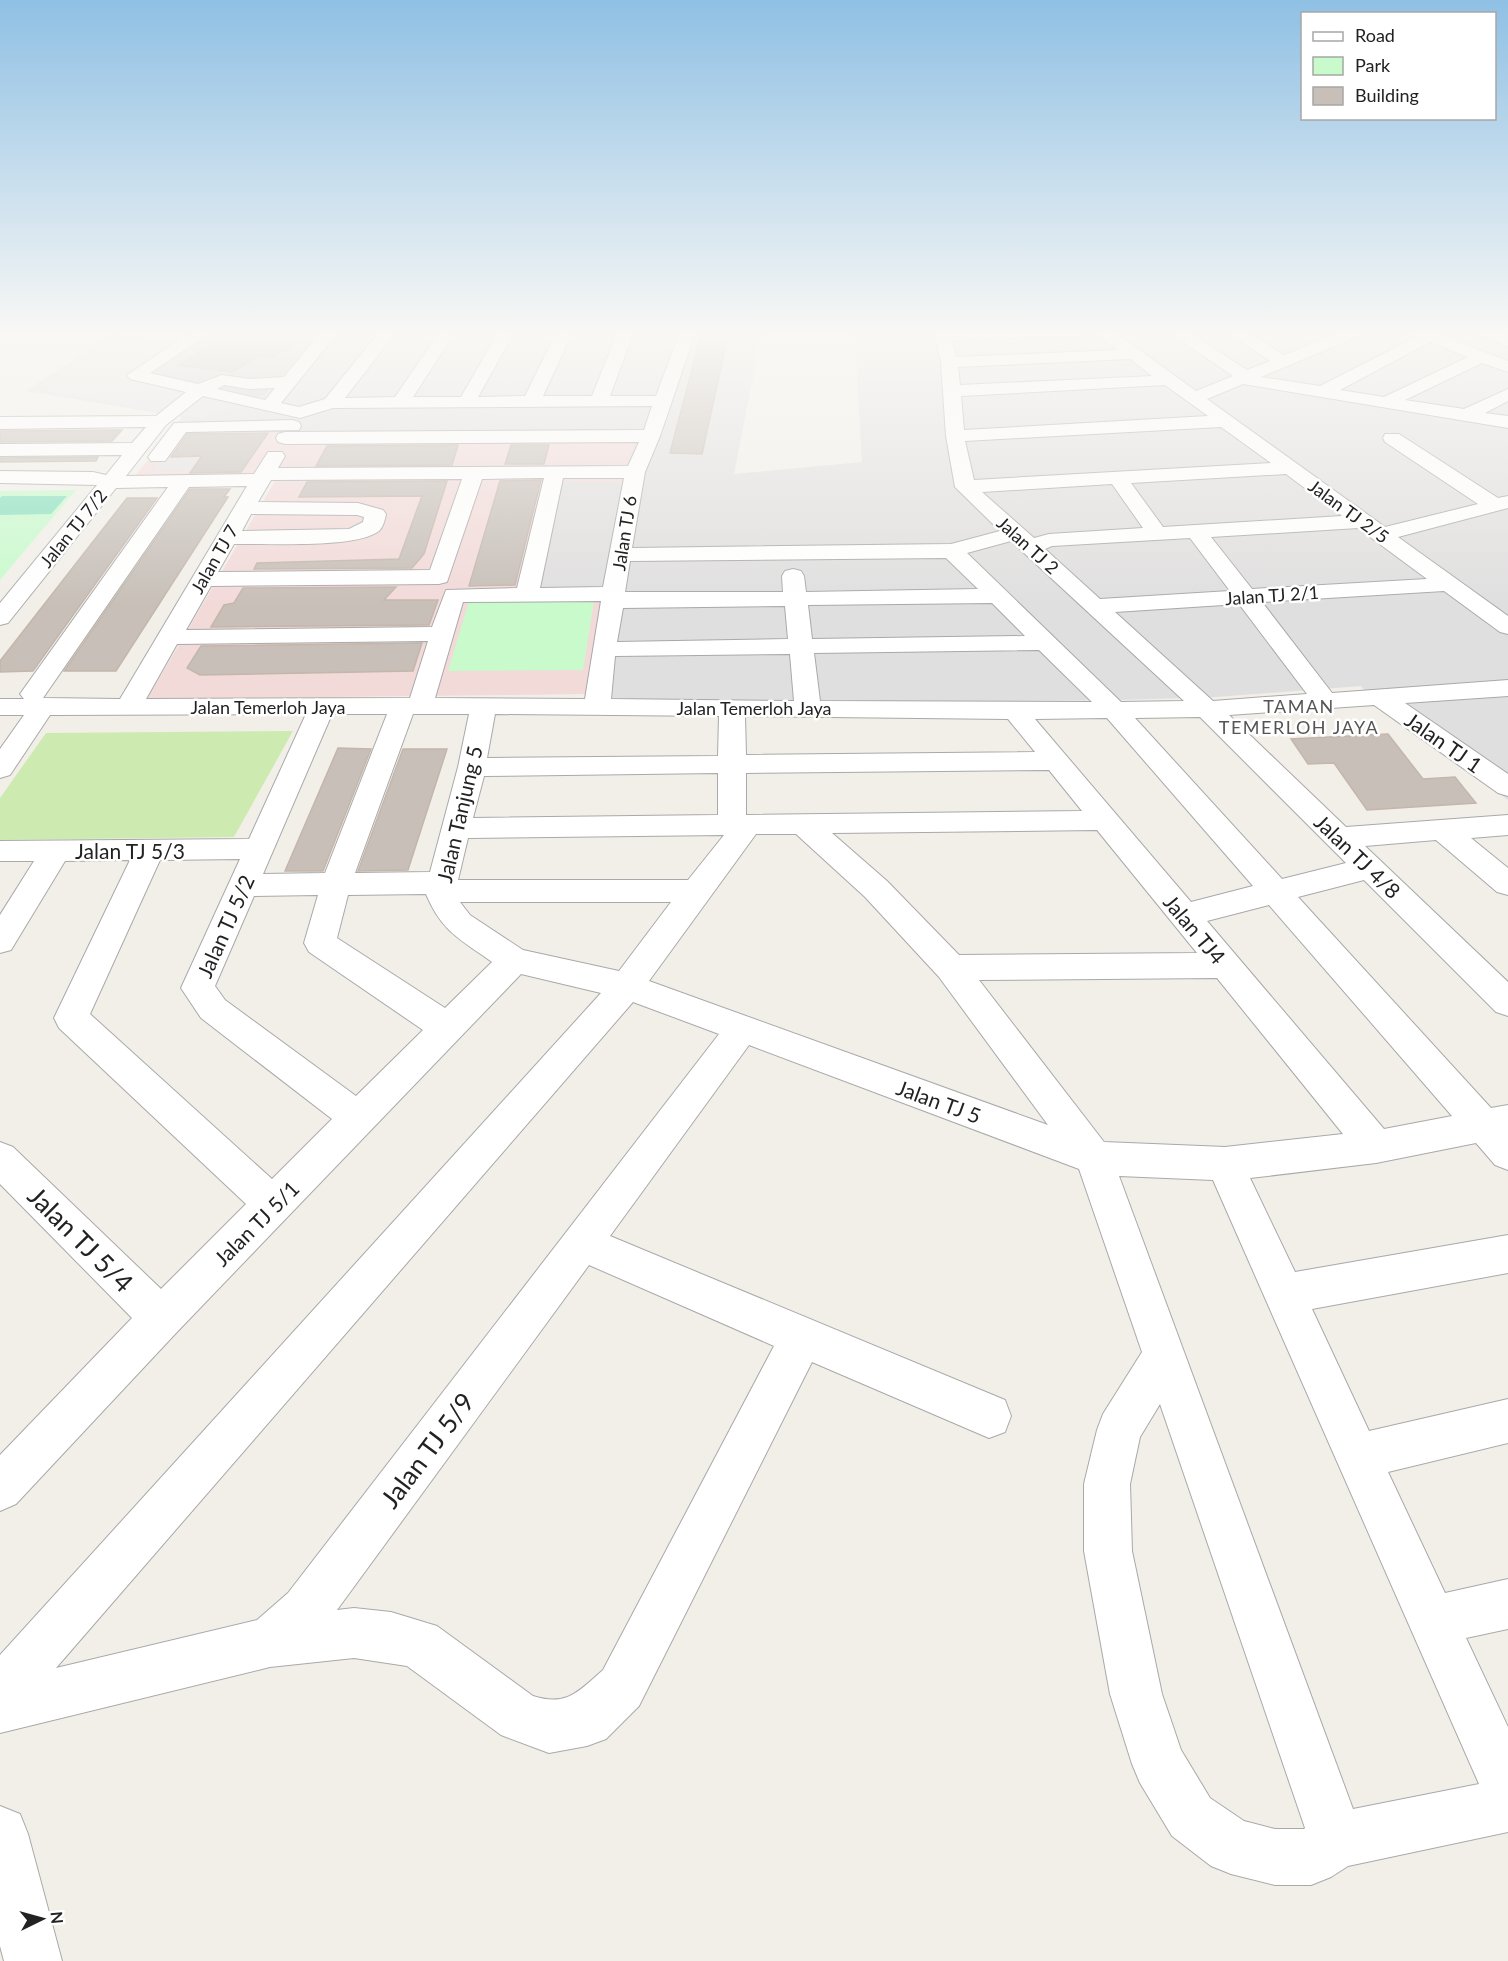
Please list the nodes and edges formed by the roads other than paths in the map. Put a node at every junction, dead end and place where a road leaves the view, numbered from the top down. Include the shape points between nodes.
1 (0, 423) edge
2 (39, 423) edge
3 (159, 423) edge
4 (288, 423) edge
5 (298, 423) edge
6 (472, 423) edge
7 (656, 423) edge
8 (954, 423) edge
9 (1198, 423) edge
10 (1227, 423) edge
11 (292, 426) junction
12 (651, 436) junction
13 (955, 436) junction
14 (471, 437) junction
15 (1392, 438) dead end
16 (0, 450) edge
17 (131, 456) junction
18 (1289, 468) junction
19 (635, 471) junction
20 (555, 472) junction
21 (466, 473) junction
22 (0, 477) edge
23 (262, 477) junction
24 (1117, 478) junction
25 (183, 481) junction
26 (111, 482) junction
27 (965, 487) junction
28 (1501, 503) edge
29 (244, 508) junction
30 (1362, 520) junction
31 (1196, 531) junction
32 (1158, 534) junction
33 (1381, 535) junction
34 (226, 538) junction
35 (1023, 540) junction
36 (952, 551) junction
37 (791, 553) junction
38 (620, 555) junction
39 (203, 579) junction
40 (1449, 584) junction
41 (447, 586) junction
42 (527, 594) junction
43 (996, 596) junction
44 (615, 597) junction
45 (1246, 597) junction
46 (795, 598) junction
47 (1095, 606) junction
48 (0, 618) edge
49 (1508, 627) edge
50 (441, 634) junction
51 (169, 637) junction
52 (1045, 643) junction
53 (800, 646) junction
54 (604, 649) junction
55 (1508, 688) edge
56 (0, 694) edge
57 (598, 697) junction
58 (1381, 698) junction
59 (133, 699) junction
60 (38, 700) junction
61 (416, 701) junction
62 (1325, 701) junction
63 (483, 706) junction
64 (0, 707) edge
65 (322, 707) junction
66 (732, 708) junction
67 (808, 709) junction
68 (1207, 709) junction
69 (1113, 710) junction
70 (1015, 711) junction
71 (1056, 761) junction
72 (732, 765) junction
73 (472, 767) junction
74 (0, 769) edge
75 (1508, 787) edge
76 (1105, 820) junction
77 (803, 824) junction
78 (740, 825) junction
79 (1508, 825) edge
80 (456, 828) junction
81 (1442, 830) junction
82 (1339, 838) junction
83 (259, 849) junction
84 (150, 850) junction
85 (0, 851) edge
86 (56, 851) junction
87 (1369, 868) junction
88 (336, 884) junction
89 (1508, 884) edge
90 (244, 885) junction
91 (441, 887) junction
92 (696, 891) junction
93 (1275, 892) junction
94 (1184, 915) junction
95 (0, 941) edge
96 (514, 960) junction
97 (1225, 965) junction
98 (951, 968) junction
99 (627, 986) junction
100 (1508, 1003) edge
101 (446, 1027) junction
102 (743, 1028) junction
103 (358, 1118) junction
104 (1495, 1124) edge
105 (1376, 1147) junction
106 (1508, 1153) edge
107 (1094, 1158) junction
108 (0, 1159) edge
109 (1225, 1164) junction
110 (274, 1205) junction
111 (582, 1243) junction
112 (1508, 1254) edge
113 (1284, 1294) junction
114 (161, 1318) junction
115 (802, 1336) junction
116 (1164, 1356) junction
117 (989, 1416) dead end
118 (1508, 1421) edge
119 (1358, 1456) junction
120 (0, 1488) edge
121 (1508, 1604) edge
122 (1433, 1620) junction
123 (270, 1642) junction
124 (0, 1693) edge
125 (0, 1707) edge
126 (1508, 1787) edge
127 (1508, 1805) edge
128 (0, 1834) edge
129 (1337, 1840) junction
130 (18, 1940) edge

1 - 2 street
3 - 17 street, Jalan TJ 7/2
4 - 11 street
5 - 11 street
6 - 14 street
7 - 12 street, Jalan TJ 6
8 - 13 street
9 - 13 street
10 - 18 street, Jalan TJ 2/5
11 - 14 street
11 - 17 street via 182,428 152,464
11 - 23 street, Jalan TJ 7
12 - 14 street
12 - 19 street, Jalan TJ 6
13 - 27 street
14 - 21 street
15 - 28 street
16 - 17 street
17 - 26 street, Jalan TJ 7/2
18 - 24 street
18 - 30 street, Jalan TJ 2/5
19 - 20 street
19 - 38 street, Jalan TJ 6
20 - 21 street
20 - 42 street
21 - 23 street
21 - 41 street
22 - 26 street via 93,478
23 - 25 street
23 - 29 street, Jalan TJ 7
24 - 27 street
24 - 32 street
25 - 26 street
25 - 60 street
26 - 48 street, Jalan TJ 7/2
27 - 35 street, Jalan TJ 2
28 - 33 street
29 - 34 street, Jalan TJ 7
29 - 34 street via 358,509 376,514 372,526 353,535
30 - 31 street
30 - 33 street, Jalan TJ 2/5
31 - 32 street
31 - 45 street
32 - 35 street
33 - 40 street, Jalan TJ 2/5
34 - 39 street, Jalan TJ 7
35 - 36 street
35 - 47 street, Jalan TJ 2
36 - 37 street
36 - 43 street
37 - 38 street
37 - 46 street
38 - 44 street, Jalan TJ 6
39 - 41 street
39 - 51 street, Jalan TJ 7
40 - 45 street, Jalan TJ 2/1
40 - 49 street, Jalan TJ 2/5
41 - 42 street
41 - 50 street
42 - 44 street
43 - 46 street
43 - 52 street
44 - 46 street
44 - 54 street, Jalan TJ 6
45 - 47 street, Jalan TJ 2/1
45 - 62 street
46 - 53 street
47 - 68 street, Jalan TJ 2
50 - 51 street
50 - 61 street
51 - 59 street, Jalan TJ 7
52 - 53 street
52 - 69 street
53 - 54 street
53 - 67 street
54 - 57 street, Jalan TJ 6
55 - 58 street, Jalan Temerloh Jaya
56 - 60 street
57 - 61 street
57 - 63 street, Jalan Temerloh Jaya
57 - 66 street, Jalan Temerloh Jaya
58 - 62 street, Jalan Temerloh Jaya
58 - 75 street, Jalan TJ 1
59 - 60 street, Jalan Temerloh Jaya
59 - 61 street
59 - 65 street, Jalan Temerloh Jaya
60 - 64 street, Jalan Temerloh Jaya
60 - 74 street
61 - 63 street, Jalan Temerloh Jaya
61 - 65 street, Jalan Temerloh Jaya
61 - 88 street
62 - 68 street, Jalan Temerloh Jaya
63 - 73 street, Jalan Tanjung 5
65 - 83 street, Jalan TJ 5/2
66 - 67 street, Jalan Temerloh Jaya
66 - 72 street
67 - 70 street, Jalan Temerloh Jaya
68 - 69 street, Jalan Temerloh Jaya
68 - 82 street, Jalan TJ 4/8
69 - 70 street, Jalan Temerloh Jaya
69 - 93 street
70 - 71 street, Jalan TJ4
71 - 72 street
71 - 76 street, Jalan TJ4
72 - 73 street
72 - 78 street
73 - 80 street, Jalan Tanjung 5
76 - 77 street
76 - 94 street, Jalan TJ4
77 - 78 street
77 - 98 street via 876,889
78 - 80 street
78 - 92 street
79 - 81 street
80 - 91 street, Jalan Tanjung 5
81 - 82 street
81 - 89 street
82 - 87 street, Jalan TJ 4/8
83 - 84 street, Jalan TJ 5/3
83 - 90 street, Jalan TJ 5/2
84 - 86 street, Jalan TJ 5/3
84 - 110 street via 71,1018
85 - 86 street, Jalan TJ 5/3
86 - 95 street
87 - 93 street
87 - 100 street, Jalan TJ 4/8
88 - 90 street
88 - 91 street
88 - 101 street via 320,943
90 - 103 street, Jalan TJ 5/2 via 198,988 213,1009
91 - 92 street
91 - 96 street, Jalan Tanjung 5 via 448,909 459,922
92 - 99 street
93 - 94 street
93 - 104 street
94 - 97 street, Jalan TJ4
96 - 99 street, Jalan TJ 5
96 - 101 street, Jalan TJ 5/1
97 - 98 street
97 - 105 street, Jalan TJ4
98 - 107 street
99 - 102 street, Jalan TJ 5
99 - 124 street
101 - 103 street, Jalan TJ 5/1
102 - 107 street, Jalan TJ 5
102 - 111 street, Jalan TJ 5/9
103 - 110 street, Jalan TJ 5/1
104 - 105 street, Jalan TJ 5
104 - 106 street
105 - 109 street, Jalan TJ 5
107 - 109 street, Jalan TJ 5
107 - 116 street
108 - 114 street, Jalan TJ 5/4
109 - 113 street
110 - 114 street, Jalan TJ 5/1
111 - 115 street
111 - 123 street, Jalan TJ 5/9 via 306,1611
112 - 113 street
113 - 119 street
114 - 120 street, Jalan TJ 5/1
115 - 117 street
115 - 123 street via 621,1688 587,1720 549,1727 519,1717 419,1644 391,1637 354,1633
116 - 129 street
116 - 129 street via 1119,1430 1107,1484 1108,1551 1136,1694 1159,1764 1191,1817 1231,1846 1275,1857 1311,1857
118 - 119 street
119 - 122 street
121 - 122 street
122 - 126 street
123 - 125 street, Jalan TJ 5/9
127 - 129 street
128 - 130 street

